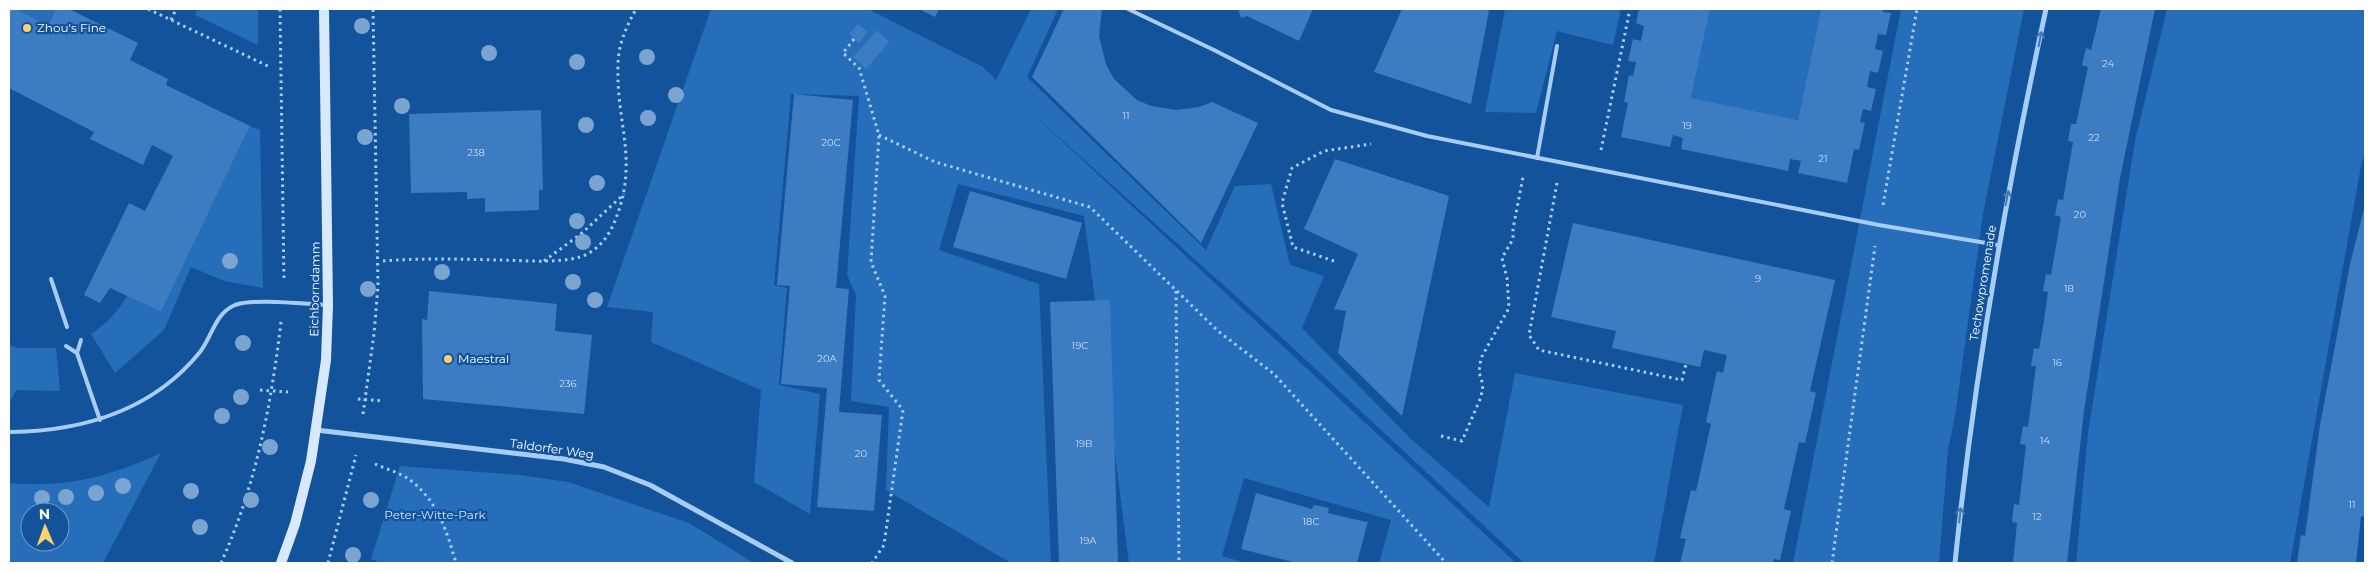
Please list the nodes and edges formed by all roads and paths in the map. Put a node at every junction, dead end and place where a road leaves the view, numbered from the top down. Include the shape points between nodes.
1 (148, 9) edge
2 (176, 9) edge
3 (324, 9) edge
4 (372, 9) edge
5 (636, 9) edge
6 (1128, 9) edge
7 (1630, 9) edge
8 (1917, 9) edge
9 (2046, 9) edge
10 (171, 20) junction
11 (854, 39) dead end
12 (1557, 46) dead end
13 (270, 67) dead end
14 (879, 135) junction
15 (1380, 142) dead end
16 (1528, 156) junction
17 (1537, 158) junction
18 (1561, 163) junction
19 (1597, 169) junction
20 (624, 194) junction
21 (1879, 225) junction
22 (1998, 245) junction
23 (383, 261) dead end
24 (544, 261) junction
25 (1334, 261) dead end
26 (51, 279) dead end
27 (1176, 291) junction
28 (328, 305) junction
29 (67, 327) dead end
30 (81, 340) dead end
31 (66, 346) dead end
32 (77, 353) junction
33 (1686, 364) dead end
34 (260, 390) dead end
35 (288, 392) dead end
36 (358, 399) dead end
37 (365, 399) junction
38 (382, 401) dead end
39 (364, 408) dead end
40 (100, 420) junction
41 (316, 430) junction
42 (11, 432) dead end
43 (1442, 436) dead end
44 (355, 459) dead end
45 (375, 464) dead end
46 (281, 563) edge
47 (328, 563) edge
48 (456, 563) edge
49 (792, 563) edge
50 (872, 563) edge
51 (1179, 563) edge
52 (1446, 563) edge
53 (1832, 563) edge
54 (1955, 563) edge

1 - 10 path
2 - 10 path
3 - 28 main road, Eichborndamm
4 - 37 path via 378,286
5 - 20 path via 620,44 618,66 627,154
6 - 16 lane via 1331,110 1427,136
7 - 19 path
8 - 21 path
22 -> 9 street, Techowpromenade
10 - 13 path
11 - 14 path via 843,53 859,68
12 - 17 lane
14 - 27 path via 935,162 1090,207
14 - 50 path via 871,262 885,296 879,380 903,410 884,545
15 - 25 path via 1324,151 1292,168 1282,203 1293,247
16 - 17 lane
16 - 43 path via 1513,239 1502,258 1509,308 1481,358 1481,397 1462,441
17 - 18 lane
18 - 19 lane
18 - 33 path via 1529,335 1539,350 1682,380
19 - 21 lane
20 - 24 path via 582,233
20 - 24 path via 612,228 594,249 581,256
21 - 22 lane
21 - 53 path
54 -> 22 street, Techowpromenade via 1965,460
23 - 24 path via 433,258
26 - 29 lane
27 - 51 path
27 - 52 path via 1218,331 1274,374
28 - 40 lane via 236,304 225,310 201,350 178,376 143,402
28 - 41 main road, Eichborndamm via 326,360
30 - 32 lane
31 - 32 lane
32 - 40 lane
34 - 35 path
36 - 37 path
37 - 38 path
37 - 39 path
40 - 42 lane via 43,432
41 - 46 main road, Eichborndamm via 311,461
41 - 49 street, Taldorfer Weg via 564,459 604,467 650,485
44 - 47 path
45 - 48 path via 410,480 435,506

